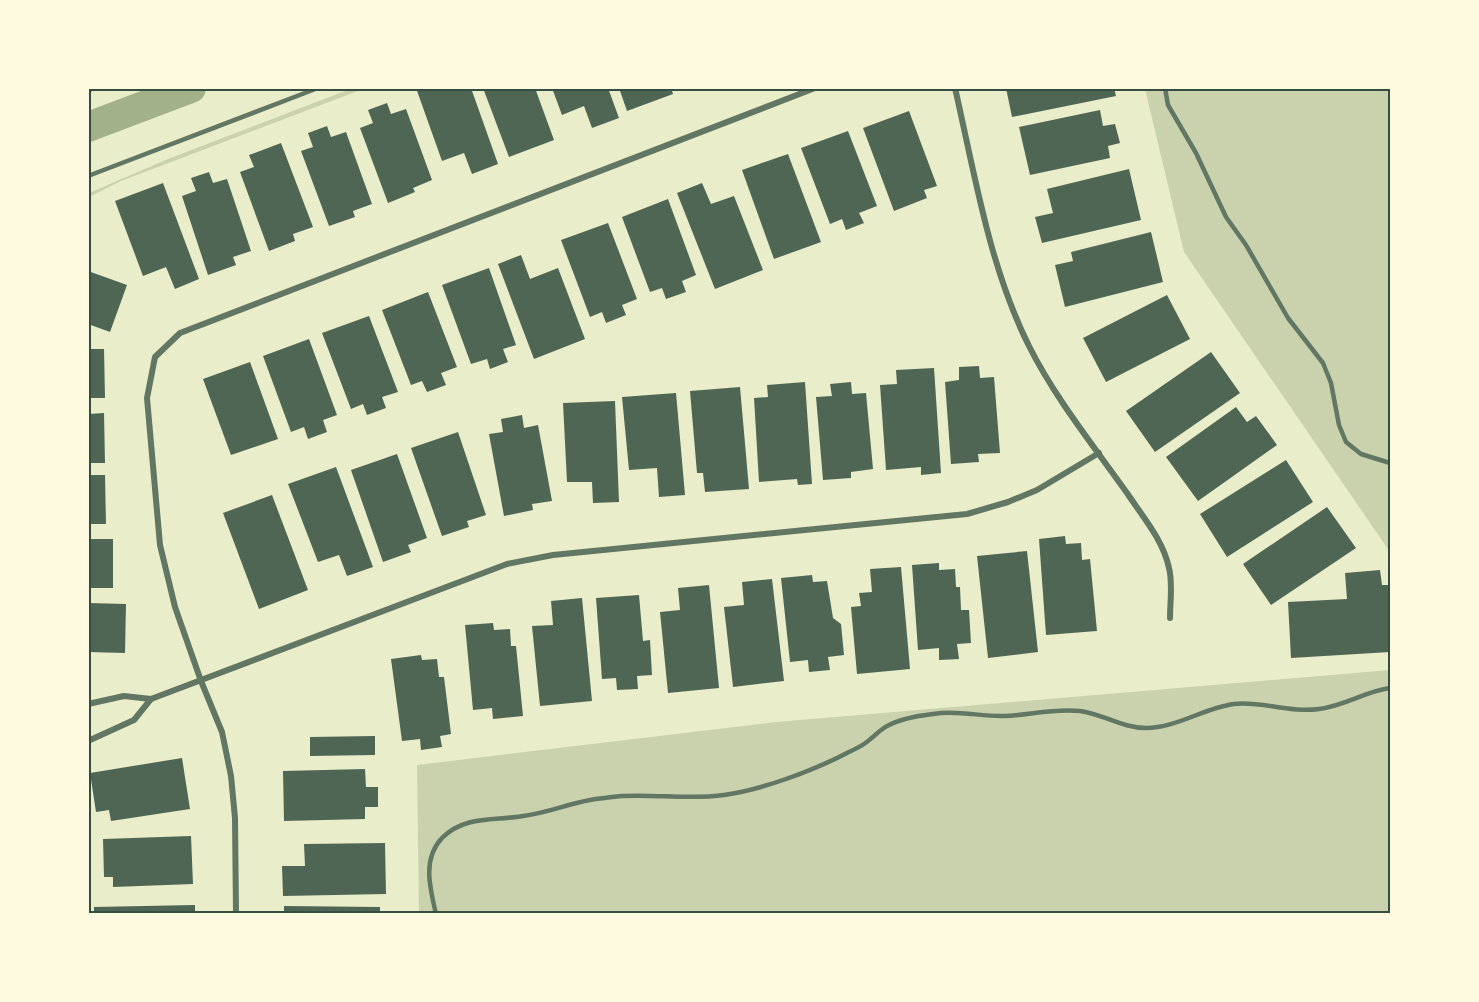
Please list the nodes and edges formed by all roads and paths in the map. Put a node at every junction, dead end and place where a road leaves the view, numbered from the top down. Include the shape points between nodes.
1 (94, 88) edge
2 (318, 88) edge
3 (815, 88) edge
4 (955, 88) edge
5 (1165, 88) edge
6 (88, 91) edge
7 (88, 176) edge
8 (1099, 453) junction
9 (1390, 464) edge
10 (1170, 618) dead end
11 (201, 681) junction
12 (1390, 687) edge
13 (151, 699) junction
14 (88, 704) edge
15 (88, 741) edge
16 (236, 914) edge
17 (436, 914) edge

1 - 6 path
2 - 7 lane
3 - 11 street via 180,333 155,357 147,398 160,545 175,607
4 - 8 street via 989,236 1017,321 1072,417
5 - 9 lane via 1168,105 1226,217 1288,318 1323,363 1346,442 1361,454
8 - 10 street via 1157,537 1170,569
8 - 11 street via 1037,490 967,514 553,555 507,564
11 - 13 street
11 - 16 street via 222,732 231,776
12 - 17 lane via 1320,709 1235,704 1148,728 1123,726 1093,713 1072,710 1004,716 943,713 910,717 887,725 842,756 727,795 693,799 626,796 589,800 520,817 485,818 463,825 443,838 429,858
13 - 14 street via 124,696
13 - 15 street via 134,720

